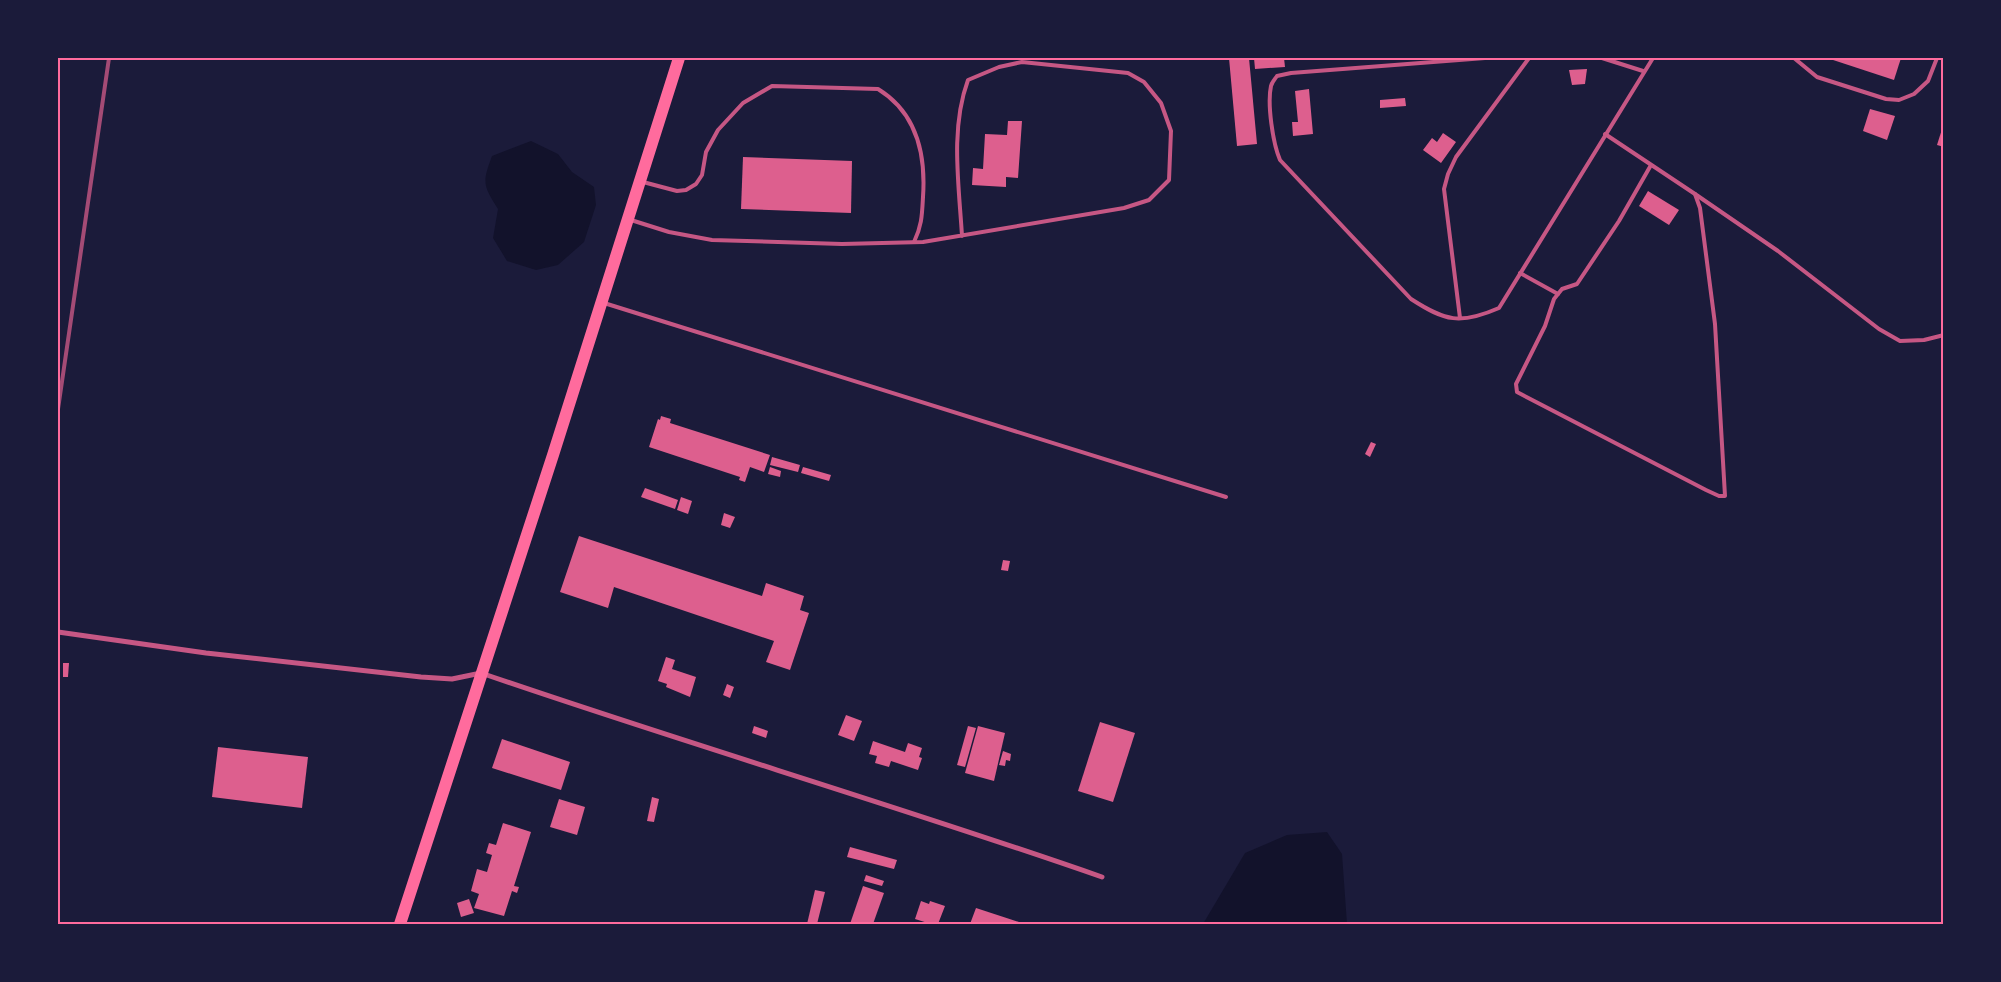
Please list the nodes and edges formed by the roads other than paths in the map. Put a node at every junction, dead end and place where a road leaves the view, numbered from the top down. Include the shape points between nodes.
1 (680, 58) edge
2 (1485, 58) edge
3 (1529, 58) edge
4 (1602, 58) edge
5 (1653, 58) edge
6 (1794, 58) edge
7 (1937, 58) edge
8 (1643, 72) junction
9 (1606, 134) junction
10 (1651, 165) junction
11 (640, 181) junction
12 (1695, 194) junction
13 (628, 220) junction
14 (962, 236) junction
15 (914, 242) junction
16 (1520, 274) junction
17 (1558, 294) junction
18 (602, 303) junction
19 (1460, 318) junction
20 (1944, 335) edge
21 (1226, 497) dead end
22 (58, 632) edge
23 (481, 673) junction
24 (1102, 877) dead end
25 (400, 924) edge

1 - 11 main road
2 - 19 lane via 1291,73 1277,76 1271,84 1276,151 1280,160 1411,299 1433,314
3 - 19 lane via 1456,157 1444,189
4 - 8 lane
5 - 8 lane
6 - 7 lane via 1817,77 1886,99 1899,100 1914,94 1928,81
8 - 9 lane
9 - 10 lane
9 - 16 lane
10 - 12 lane
10 - 17 lane via 1577,284 1562,289
11 - 13 main road
11 - 15 lane via 677,191 696,184 702,175 706,152 718,130 743,103 772,86 878,89 893,98 908,117 921,149 924,176 921,228
12 - 17 lane via 1700,208 1715,324 1725,496 1706,490 1518,392 1516,384
12 - 20 lane via 1778,252 1879,330 1900,341
13 - 15 lane via 712,240 842,244
13 - 18 main road
14 - 14 lane via 1124,208 1149,200 1169,180 1171,131 1161,103 1144,82 1128,73 1022,62 999,67 968,80 962,96 957,142
14 - 15 lane
16 - 17 lane
16 - 19 lane via 1499,308 1487,314
18 - 21 lane
18 - 23 main road
22 - 23 street via 206,653 421,677 452,679
23 - 24 street
23 - 25 main road

